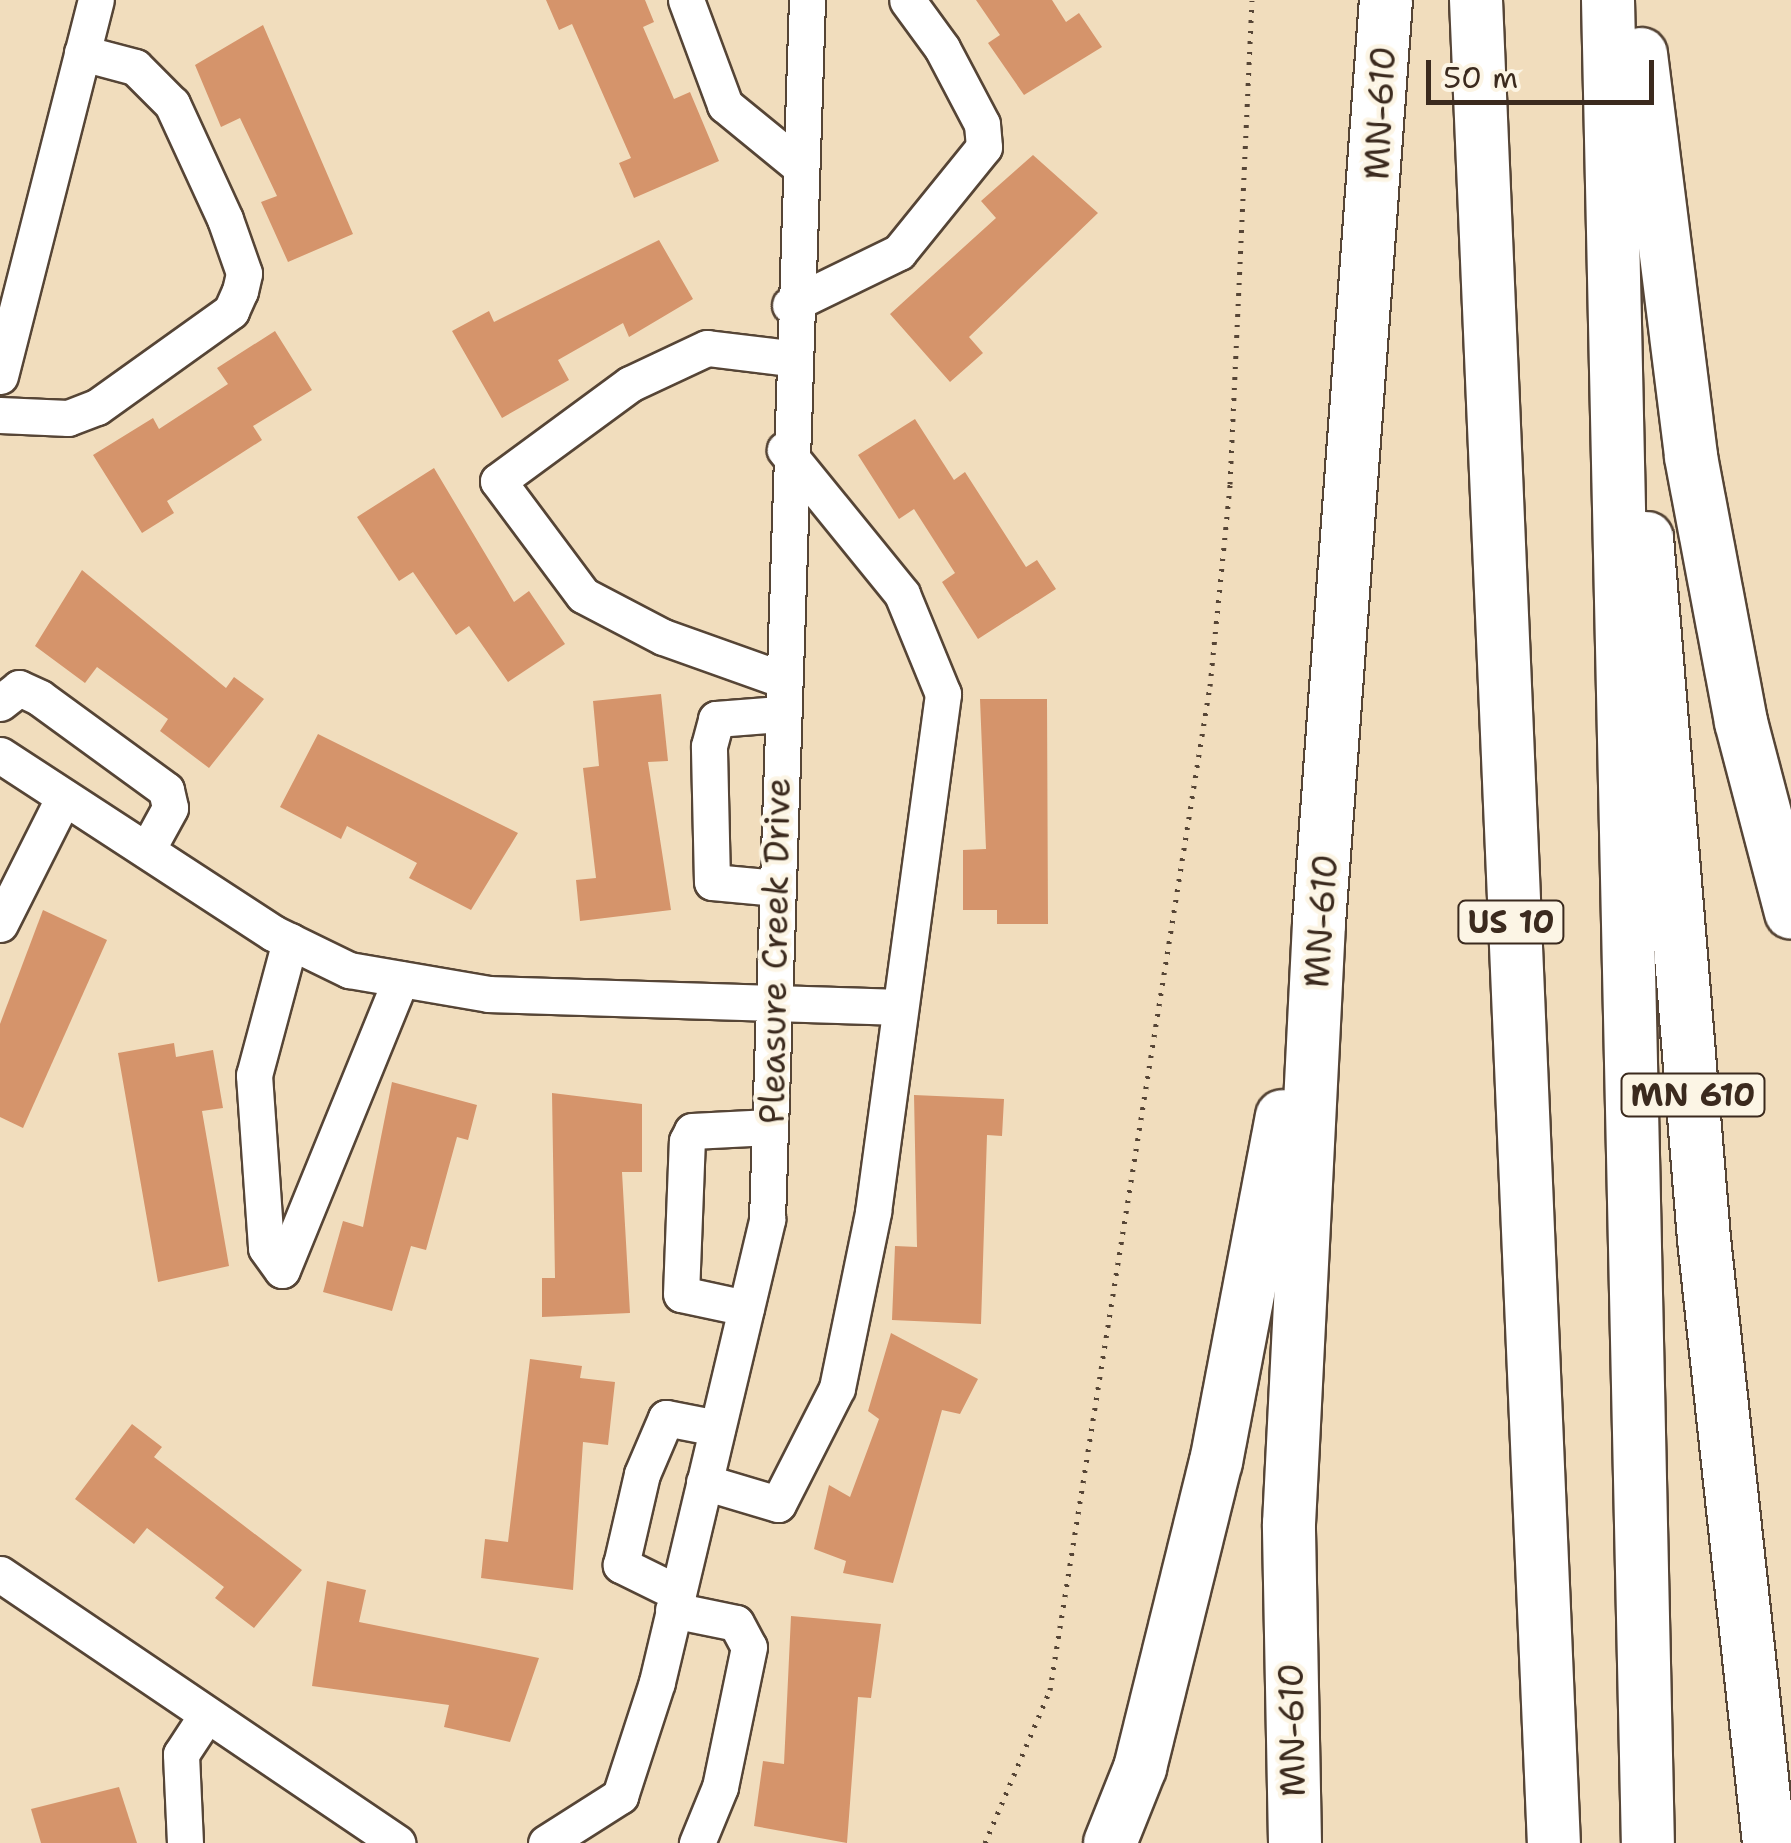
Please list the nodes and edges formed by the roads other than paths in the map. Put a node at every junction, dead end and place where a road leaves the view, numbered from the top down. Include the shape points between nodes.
1 (96, 0) edge
2 (686, 0) edge
3 (807, 0) edge
4 (907, 0) edge
5 (1386, 0) edge
6 (1476, 0) edge
7 (1608, 0) edge
8 (1634, 0) edge
9 (82, 53) junction
10 (797, 164) junction
11 (12, 278) edge
12 (790, 305) junction
13 (1622, 348) junction
14 (788, 358) junction
15 (0, 376) edge
16 (0, 415) edge
17 (785, 450) junction
18 (781, 697) junction
19 (0, 702) edge
20 (0, 755) edge
21 (64, 796) junction
22 (146, 850) junction
23 (777, 888) junction
24 (1791, 913) edge
25 (1319, 923) junction
26 (0, 924) edge
27 (290, 941) junction
28 (401, 979) junction
29 (775, 997) junction
30 (900, 1007) junction
31 (770, 1127) junction
32 (746, 1308) junction
33 (717, 1428) junction
34 (704, 1482) junction
35 (0, 1574) edge
36 (676, 1601) junction
37 (206, 1716) junction
38 (185, 1843) edge
39 (397, 1843) edge
40 (546, 1843) edge
41 (697, 1843) edge
42 (1110, 1843) edge
43 (1295, 1843) edge
44 (1554, 1843) edge
45 (1648, 1843) edge
46 (1770, 1843) edge

1 - 9 street
2 - 10 street via 726,105
3 - 10 street, Pleasure Creek Drive
4 - 12 street via 942,48 984,147 899,252
5 - 25 highway, MN-610
6 - 44 highway, US 10
7 - 13 highway
8 - 24 highway via 1691,458 1741,722
9 - 11 street
9 - 16 street via 135,67 172,104 225,219 240,291 230,312 97,407 68,418
10 - 12 street, Pleasure Creek Drive
11 - 15 street
12 - 14 street, Pleasure Creek Drive
13 - 45 highway via 1618,632
13 - 46 highway, MN 610 via 1654,590 1704,1239
14 - 17 street, Pleasure Creek Drive
14 - 18 street via 708,348 630,384 498,481 583,595
17 - 18 street, Pleasure Creek Drive
17 - 30 street via 902,594 943,694
18 - 23 street, Pleasure Creek Drive
18 - 23 street via 716,719 709,746 712,882
19 - 22 street via 18,688 40,698 166,790 170,808
20 - 21 street
21 - 22 street
21 - 26 street
22 - 27 street
23 - 29 street, Pleasure Creek Drive
25 - 42 highway via 1216,1462 1140,1768
25 - 43 highway, MN-610 via 1289,1524
27 - 28 street via 350,970
27 - 28 street via 254,1074 266,1248 282,1270
28 - 29 street via 489,994
29 - 30 street
29 - 31 street, Pleasure Creek Drive
30 - 34 street via 873,1212 837,1388 786,1498 756,1502
31 - 32 street, Pleasure Creek Drive via 767,1219
31 - 32 street via 692,1130 687,1141 681,1294
32 - 33 street, Pleasure Creek Drive
33 - 34 street, Pleasure Creek Drive
33 - 36 street via 666,1418 642,1474 621,1566
34 - 36 street, Pleasure Creek Drive
35 - 37 street
36 - 40 street, Pleasure Creek Drive via 620,1796
36 - 41 street via 736,1623 749,1646 720,1786
37 - 38 street via 181,1754
37 - 39 street

